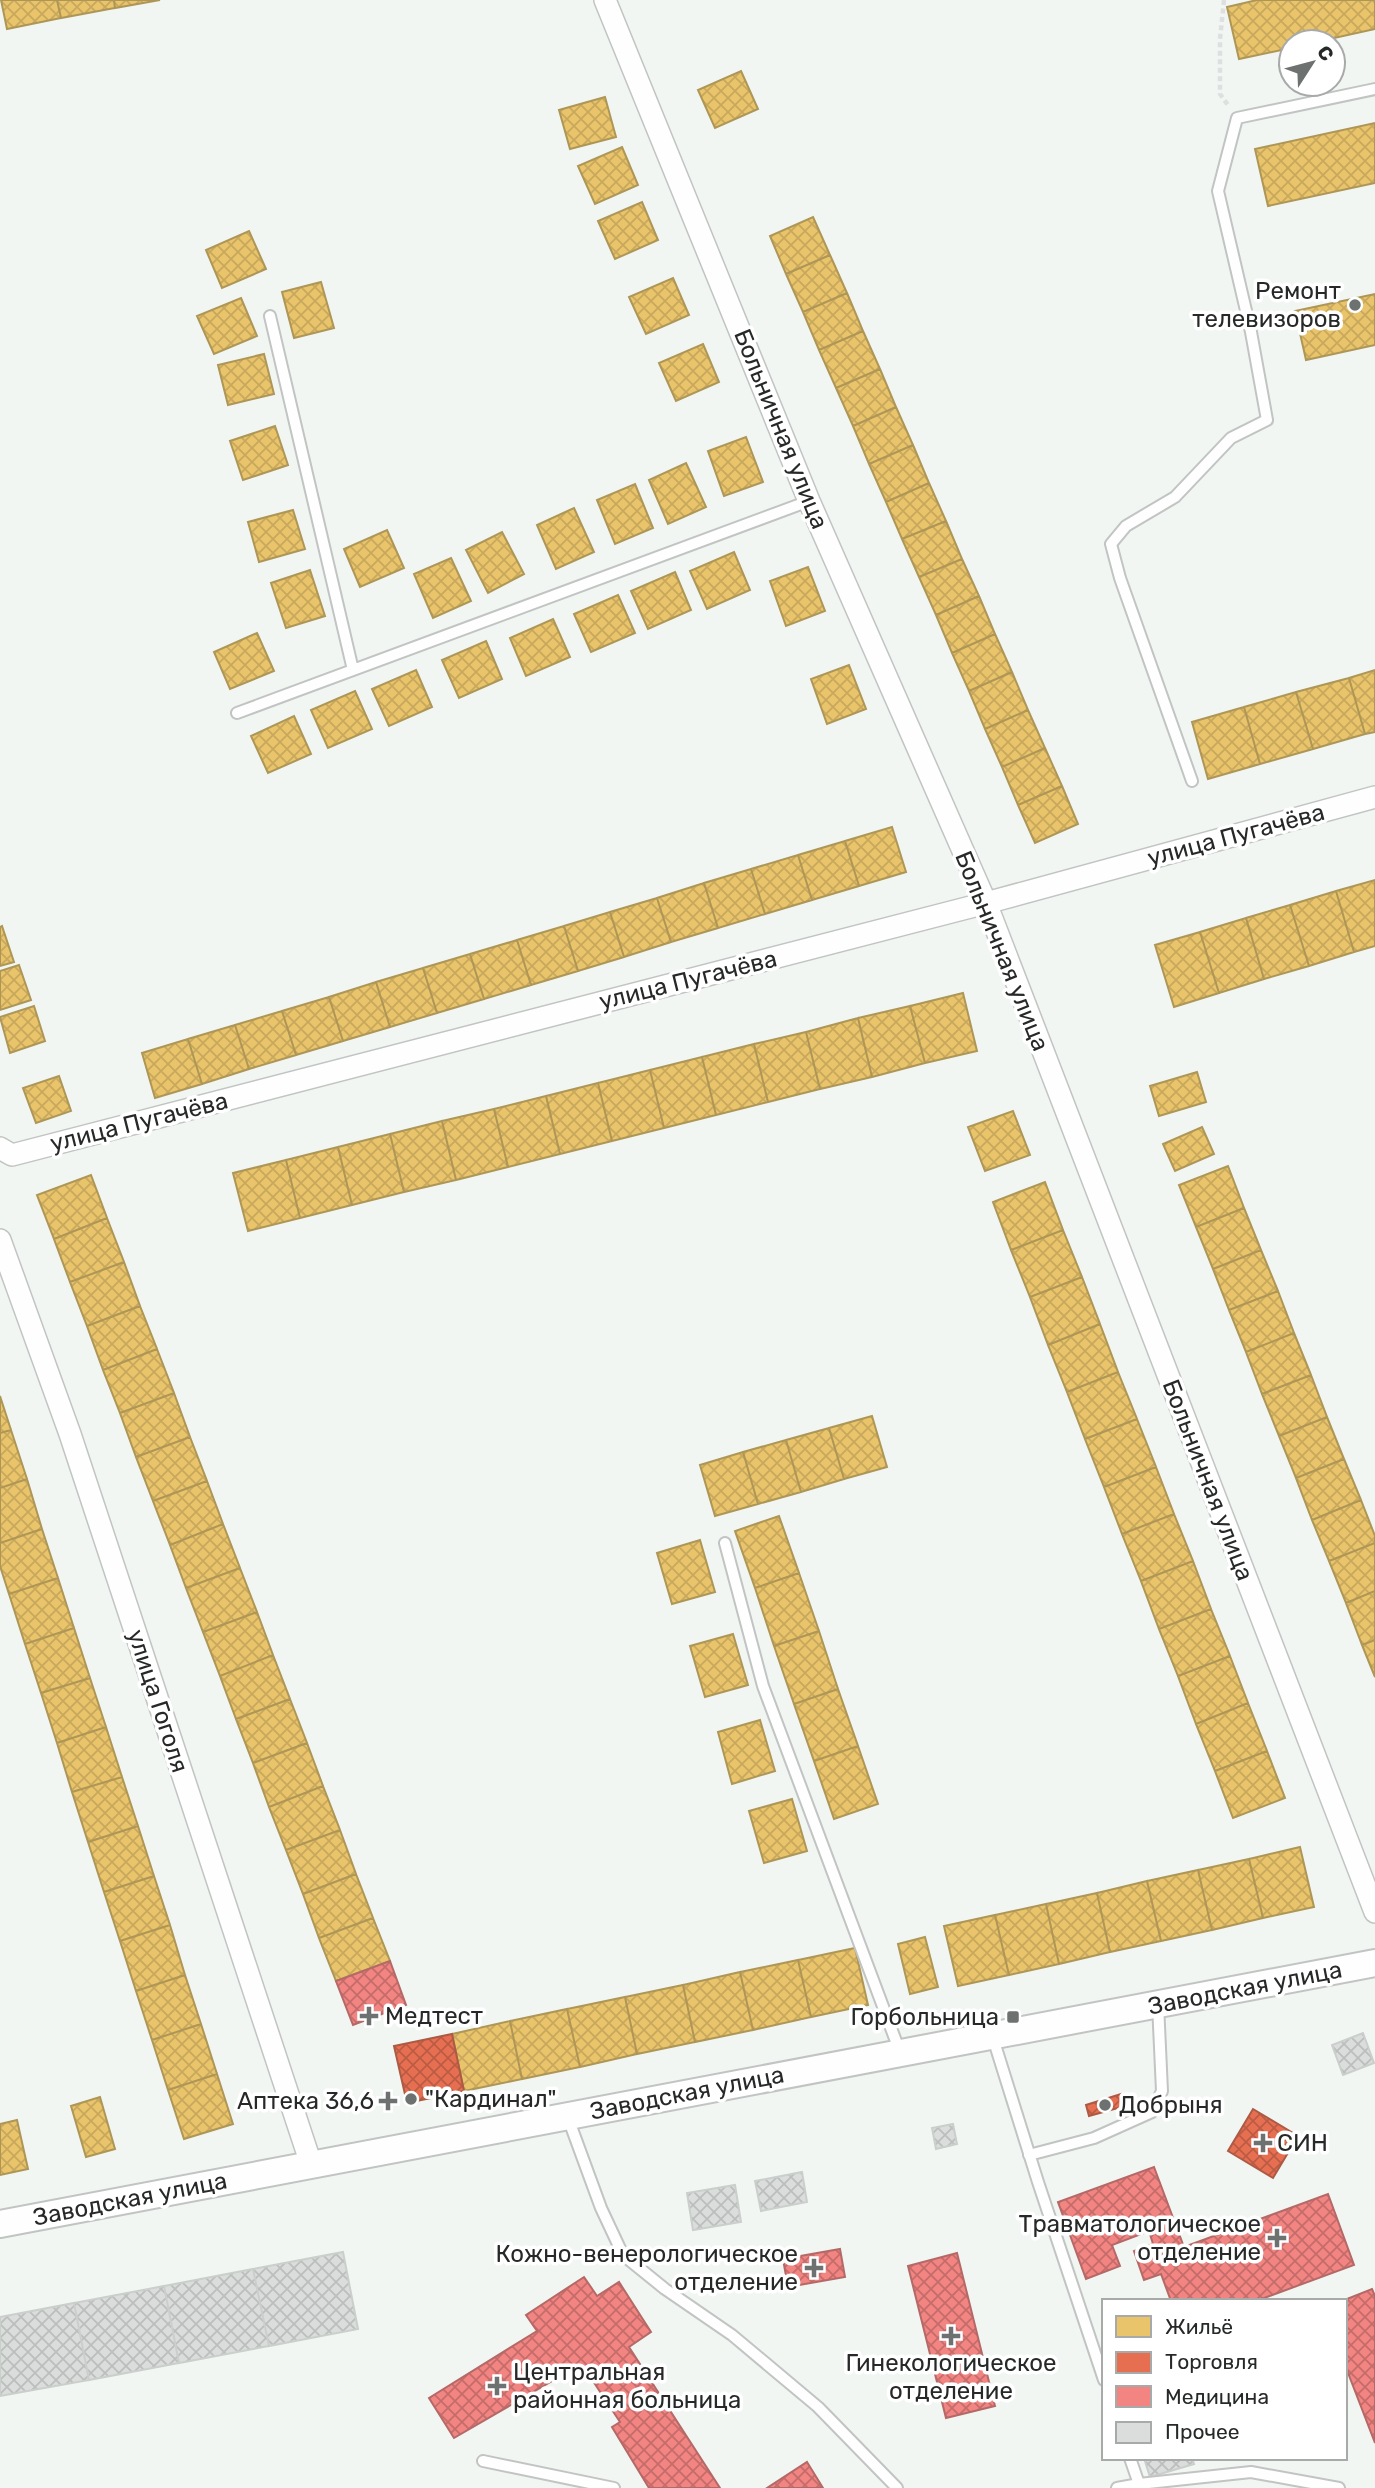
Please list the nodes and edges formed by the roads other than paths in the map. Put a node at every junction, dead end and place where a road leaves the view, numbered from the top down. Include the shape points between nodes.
1 (605, 0) edge
2 (1375, 89) edge
3 (270, 317) dead end
4 (809, 501) junction
5 (352, 670) junction
6 (237, 713) dead end
7 (1192, 781) dead end
8 (1375, 797) edge
9 (986, 904) junction
10 (0, 1149) edge
11 (0, 1240) edge
12 (725, 1543) dead end
13 (1375, 1912) edge
14 (1375, 1963) edge
15 (1158, 2004) junction
16 (992, 2035) junction
17 (900, 2052) junction
18 (567, 2116) junction
19 (1029, 2155) junction
20 (311, 2164) junction
21 (0, 2224) edge
22 (1102, 2374) edge
23 (1131, 2460) edge
24 (483, 2461) dead end
25 (1139, 2484) junction
26 (614, 2488) edge
27 (897, 2488) edge
28 (1116, 2488) edge
29 (1339, 2488) edge

1 - 4 street, Больничная улица
2 - 7 lane via 1237,118 1218,191 1267,420 1231,438 1175,497 1126,526 1111,544
3 - 5 lane
4 - 5 lane
4 - 9 street, Больничная улица
5 - 6 lane
8 - 9 street, улица Пугачёва
9 - 10 street, улица Пугачёва via 12,1155
9 - 13 street, Больничная улица
11 - 20 street, улица Гоголя via 70,1434
12 - 17 lane via 763,1686
14 - 15 street, Заводская улица
15 - 16 street, Заводская улица
15 - 19 lane via 1163,2091 1152,2112 1094,2138
16 - 17 street, Заводская улица
16 - 19 lane
17 - 18 street, Заводская улица
18 - 20 street, Заводская улица
18 - 27 lane via 623,2255 732,2335 818,2407
19 - 22 lane
20 - 21 street, Заводская улица
23 - 25 lane
24 - 26 lane
25 - 28 lane
25 - 29 lane via 1251,2472

